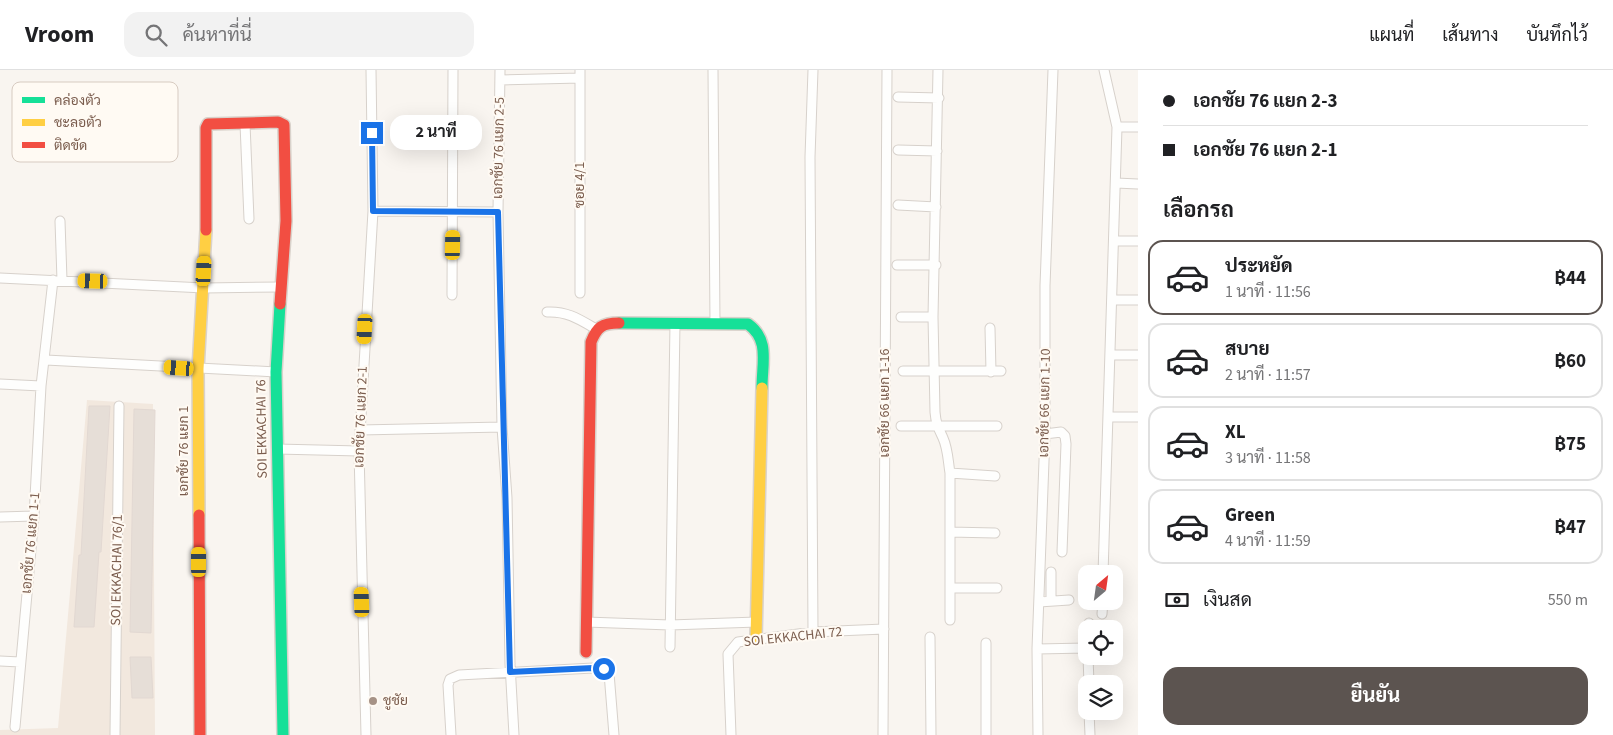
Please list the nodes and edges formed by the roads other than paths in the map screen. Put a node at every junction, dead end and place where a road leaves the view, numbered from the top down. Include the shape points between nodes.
1 (371, 70) edge
2 (453, 70) edge
3 (713, 70) edge
4 (813, 70) edge
5 (887, 70) edge
6 (938, 70) edge
7 (1053, 70) edge
8 (1104, 70) edge
9 (580, 74) edge
10 (500, 75) edge
11 (898, 97) dead end
12 (939, 98) junction
13 (245, 124) junction
14 (283, 124) joint
15 (1117, 127) junction
16 (1138, 127) edge
17 (898, 150) dead end
18 (938, 151) junction
19 (1116, 183) junction
20 (1138, 184) edge
21 (898, 205) dead end
22 (936, 207) junction
23 (373, 211) junction
24 (454, 212) junction
25 (498, 212) junction
26 (249, 219) dead end
27 (60, 221) dead end
28 (1114, 241) junction
29 (1138, 241) edge
30 (897, 265) dead end
31 (936, 265) junction
32 (0, 278) edge
33 (57, 280) junction
34 (281, 287) junction
35 (204, 288) junction
36 (580, 293) dead end
37 (452, 295) dead end
38 (1112, 300) junction
39 (1138, 300) edge
40 (547, 312) dead end
41 (901, 317) dead end
42 (933, 317) junction
43 (675, 323) junction
44 (715, 324) junction
45 (990, 328) dead end
46 (596, 329) junction
47 (1110, 355) junction
48 (1138, 355) edge
49 (46, 360) junction
50 (198, 369) junction
51 (902, 371) dead end
52 (1001, 371) dead end
53 (276, 372) junction
54 (935, 372) junction
55 (991, 372) junction
56 (0, 384) edge
57 (42, 386) junction
58 (119, 406) dead end
59 (1138, 416) edge
60 (1108, 417) junction
61 (901, 426) dead end
62 (997, 426) dead end
63 (502, 427) junction
64 (936, 427) junction
65 (360, 430) junction
66 (1045, 434) junction
67 (277, 449) junction
68 (359, 451) junction
69 (950, 473) junction
70 (995, 476) dead end
71 (34, 516) junction
72 (0, 517) edge
73 (950, 532) junction
74 (995, 533) dead end
75 (1062, 552) dead end
76 (1104, 565) edge
77 (1051, 572) dead end
78 (950, 588) junction
79 (997, 588) dead end
80 (1069, 600) dead end
81 (1051, 601) junction
82 (1040, 602) junction
83 (1102, 610) edge
84 (1102, 614) dead end
85 (950, 620) dead end
86 (586, 622) junction
87 (756, 622) junction
88 (670, 625) junction
89 (884, 629) junction
90 (812, 632) junction
91 (930, 636) dead end
92 (756, 639) junction
93 (986, 643) dead end
94 (670, 647) dead end
95 (1078, 648) edge
96 (1037, 649) junction
97 (586, 652) dead end
98 (0, 661) edge
99 (20, 662) junction
100 (510, 672) junction
101 (1090, 720) edge
102 (15, 727) dead end
103 (115, 735) edge
104 (200, 735) edge
105 (283, 735) edge
106 (366, 735) edge
107 (451, 735) edge
108 (514, 735) edge
109 (614, 735) edge
110 (731, 735) edge
111 (883, 735) edge
112 (931, 735) edge
113 (986, 735) edge
114 (1038, 735) edge
115 (1090, 735) edge

1 - 23 street, เอกชัย 76 แยก 2-1
2 - 24 street
3 - 44 street
4 - 90 street via 810,157
5 - 89 street, เอกชัย 66 แยก 1-16
6 - 12 street
7 - 66 street, เอกชัย 66 แยก 1-10
8 - 15 street
9 - 10 street, ซอย 4/1
9 - 36 street, ซอย 4/1
10 - 25 street, เอกชัย 76 แยก 2-5
11 - 12 street
12 - 18 street
13 - 14 street, เอกชัย 76 แยก 1
13 - 26 street
13 - 35 street, เอกชัย 76 แยก 1 via 207,125
14 - 34 street, SOI EKKACHAI 76 via 286,221
15 - 16 street
15 - 19 street
17 - 18 street
18 - 22 street
19 - 20 street
19 - 28 street
21 - 22 street
22 - 31 street
23 - 24 street
23 - 65 street, เอกชัย 76 แยก 2-1
24 - 25 street
24 - 37 street
25 - 63 street, เอกชัย 76 แยก 2-5
27 - 33 street, เอกชัย 76 แยก 1-1
28 - 29 street
28 - 38 street
30 - 31 street
31 - 42 street
32 - 33 street
33 - 35 street
33 - 49 street, เอกชัย 76 แยก 1-1
34 - 35 street
34 - 53 street, SOI EKKACHAI 76
35 - 50 street, เอกชัย 76 แยก 1
38 - 39 street
38 - 47 street
40 - 46 street via 572,315
41 - 42 street
42 - 54 street
43 - 44 street
43 - 46 street via 606,323
43 - 88 street
44 - 87 street via 748,324 758,330 763,340
45 - 55 street
46 - 86 street via 591,342
47 - 48 street
47 - 60 street
49 - 50 street
49 - 57 street, เอกชัย 76 แยก 1-1
50 - 53 street
50 - 104 street, เอกชัย 76 แยก 1
51 - 54 street
52 - 55 street
53 - 67 street, SOI EKKACHAI 76
54 - 55 street
54 - 64 street
56 - 57 street
57 - 71 street, เอกชัย 76 แยก 1-1
58 - 103 street, SOI EKKACHAI 76/1
59 - 60 street
60 - 76 street
61 - 64 street
62 - 64 street
63 - 65 street
63 - 100 street, เอกชัย 76 แยก 2-5 via 507,498
64 - 69 street via 948,454
65 - 68 street, เอกชัย 76 แยก 2-1
66 - 75 street via 1060,432 1065,436
66 - 82 street, เอกชัย 66 แยก 1-10
67 - 68 street
67 - 105 street, SOI EKKACHAI 76
68 - 106 street, เอกชัย 76 แยก 2-1
69 - 70 street
69 - 73 street
71 - 72 street
71 - 99 street, เอกชัย 76 แยก 1-1
73 - 74 street
73 - 78 street
77 - 81 street
78 - 79 street
78 - 85 street
80 - 81 street
81 - 82 street
82 - 96 street, เอกชัย 66 แยก 1-10
83 - 84 street
86 - 88 street
86 - 97 street
87 - 88 street
87 - 92 street
88 - 94 street
89 - 90 street, SOI EKKACHAI 72
89 - 111 street, เอกชัย 66 แยก 1-16
90 - 92 street, SOI EKKACHAI 72
91 - 112 street
92 - 110 street, SOI EKKACHAI 72 via 738,642 728,654
93 - 113 street
95 - 96 street
96 - 114 street, เอกชัย 66 แยก 1-10
98 - 99 street
99 - 102 street, เอกชัย 76 แยก 1-1
100 - 107 street via 459,674 450,679
100 - 108 street, เอกชัย 76 แยก 2-5
100 - 109 street via 604,669 611,681
101 - 115 street

